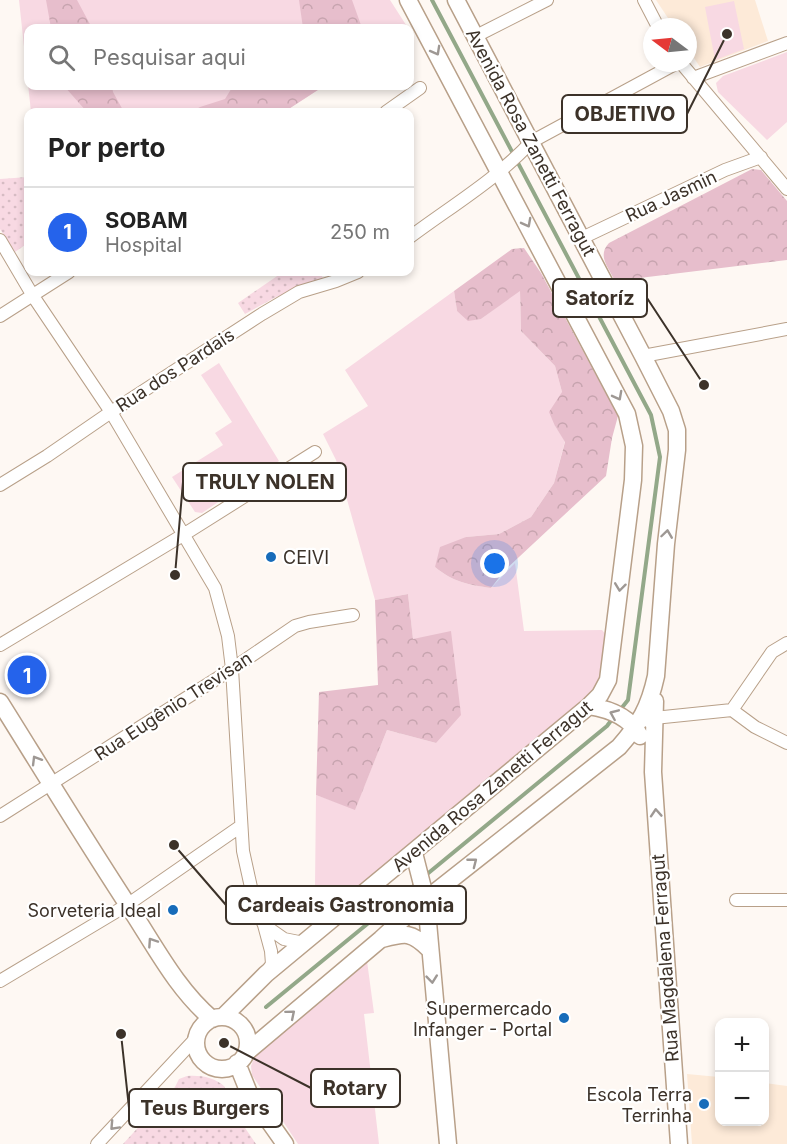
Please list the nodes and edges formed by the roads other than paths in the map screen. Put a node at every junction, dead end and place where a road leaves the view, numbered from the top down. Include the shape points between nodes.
1 (408, 0) edge
2 (456, 0) edge
3 (547, 0) edge
4 (644, 0) edge
5 (653, 18) edge
6 (476, 36) junction
7 (787, 43) edge
8 (662, 72) edge
9 (687, 72) edge
10 (693, 78) junction
11 (420, 88) dead end
12 (392, 108) edge
13 (531, 142) junction
14 (761, 157) junction
15 (500, 170) junction
16 (787, 189) edge
17 (414, 234) edge
18 (582, 238) junction
19 (0, 240) edge
20 (63, 276) edge
21 (348, 276) edge
22 (33, 296) junction
23 (0, 316) edge
24 (787, 329) edge
25 (643, 356) junction
26 (111, 412) junction
27 (315, 452) dead end
28 (0, 485) edge
29 (183, 535) junction
30 (353, 615) dead end
31 (787, 643) edge
32 (0, 645) edge
33 (232, 669) junction
34 (656, 676) junction
35 (0, 702) edge
36 (589, 706) junction
37 (732, 710) junction
38 (654, 718) junction
39 (636, 728) junction
40 (787, 742) edge
41 (653, 772) junction
42 (51, 784) junction
43 (0, 816) edge
44 (241, 826) junction
45 (414, 853) junction
46 (426, 900) junction
47 (736, 900) dead end
48 (787, 900) edge
49 (127, 905) junction
50 (264, 925) junction
51 (381, 939) junction
52 (304, 943) junction
53 (429, 949) junction
54 (266, 974) junction
55 (0, 981) edge
56 (217, 1018) junction
57 (197, 1037) junction
58 (242, 1058) junction
59 (97, 1144) edge
60 (285, 1144) edge
61 (448, 1144) edge
62 (679, 1144) edge

1 -> 15 main road, Avenida Rosa Zanetti Ferragut
2 - 6 main road, Avenida Rosa Zanetti Ferragut
3 - 6 street
4 - 5 street
6 - 13 main road, Avenida Rosa Zanetti Ferragut
7 - 10 street
8 - 13 street
9 - 10 street
10 - 14 street
11 - 12 street
13 - 15 street
13 - 18 main road, Avenida Rosa Zanetti Ferragut
14 - 16 street
14 - 18 street, Rua Jasmin
15 - 17 street
15 -> 36 main road, Avenida Rosa Zanetti Ferragut via 627,414 634,446 608,680
18 - 25 main road, Avenida Rosa Zanetti Ferragut
19 - 22 street
20 - 22 street
21 - 26 street, Rua dos Pardais via 299,292
22 - 23 street
22 - 26 street
24 - 25 street
34 -> 25 main road, Avenida Rosa Zanetti Ferragut via 677,430 672,411
26 - 28 street, Rua dos Pardais
26 - 29 street
27 - 29 street
29 - 32 street
29 - 33 street via 215,588
30 - 33 street, Rua Eugênio Trevisan via 295,626
31 - 37 street via 772,652
33 - 42 street, Rua Eugênio Trevisan
33 - 44 street
34 - 38 main road, Rua Magdalena Ferragut
34 - 39 main road, Avenida Rosa Zanetti Ferragut
42 -> 35 main road
39 -> 36 main road via 623,717
36 - 45 main road, Avenida Rosa Zanetti Ferragut
37 - 38 street
37 - 40 street via 754,727
38 - 39 street
38 - 41 main road, Rua Magdalena Ferragut
39 - 41 main road, Rua Magdalena Ferragut
46 -> 39 main road, Avenida Rosa Zanetti Ferragut via 619,747
62 -> 41 main road, Rua Magdalena Ferragut
42 - 43 street, Rua Eugênio Trevisan
42 - 49 main road
44 - 49 street
44 - 50 street via 254,901
45 - 46 main road
45 - 52 main road, Avenida Rosa Zanetti Ferragut
46 - 51 main road, Avenida Rosa Zanetti Ferragut
46 - 53 main road
47 - 48 street
49 - 55 street
56 -> 49 main road via 196,1005 184,991
50 - 52 street via 284,939
50 - 54 street via 272,964
51 - 53 main road via 403,933 417,937
58 -> 51 main road, Avenida Rosa Zanetti Ferragut
52 - 54 main road, Avenida Rosa Zanetti Ferragut
53 -> 61 main road
54 - 56 main road, Avenida Rosa Zanetti Ferragut
56 - 57 main road via 205,1023
56 - 58 main road via 231,1018 244,1028 248,1044
57 - 58 main road via 198,1051 206,1063 218,1069 226,1069
57 -> 59 street
58 - 60 main road via 249,1093

